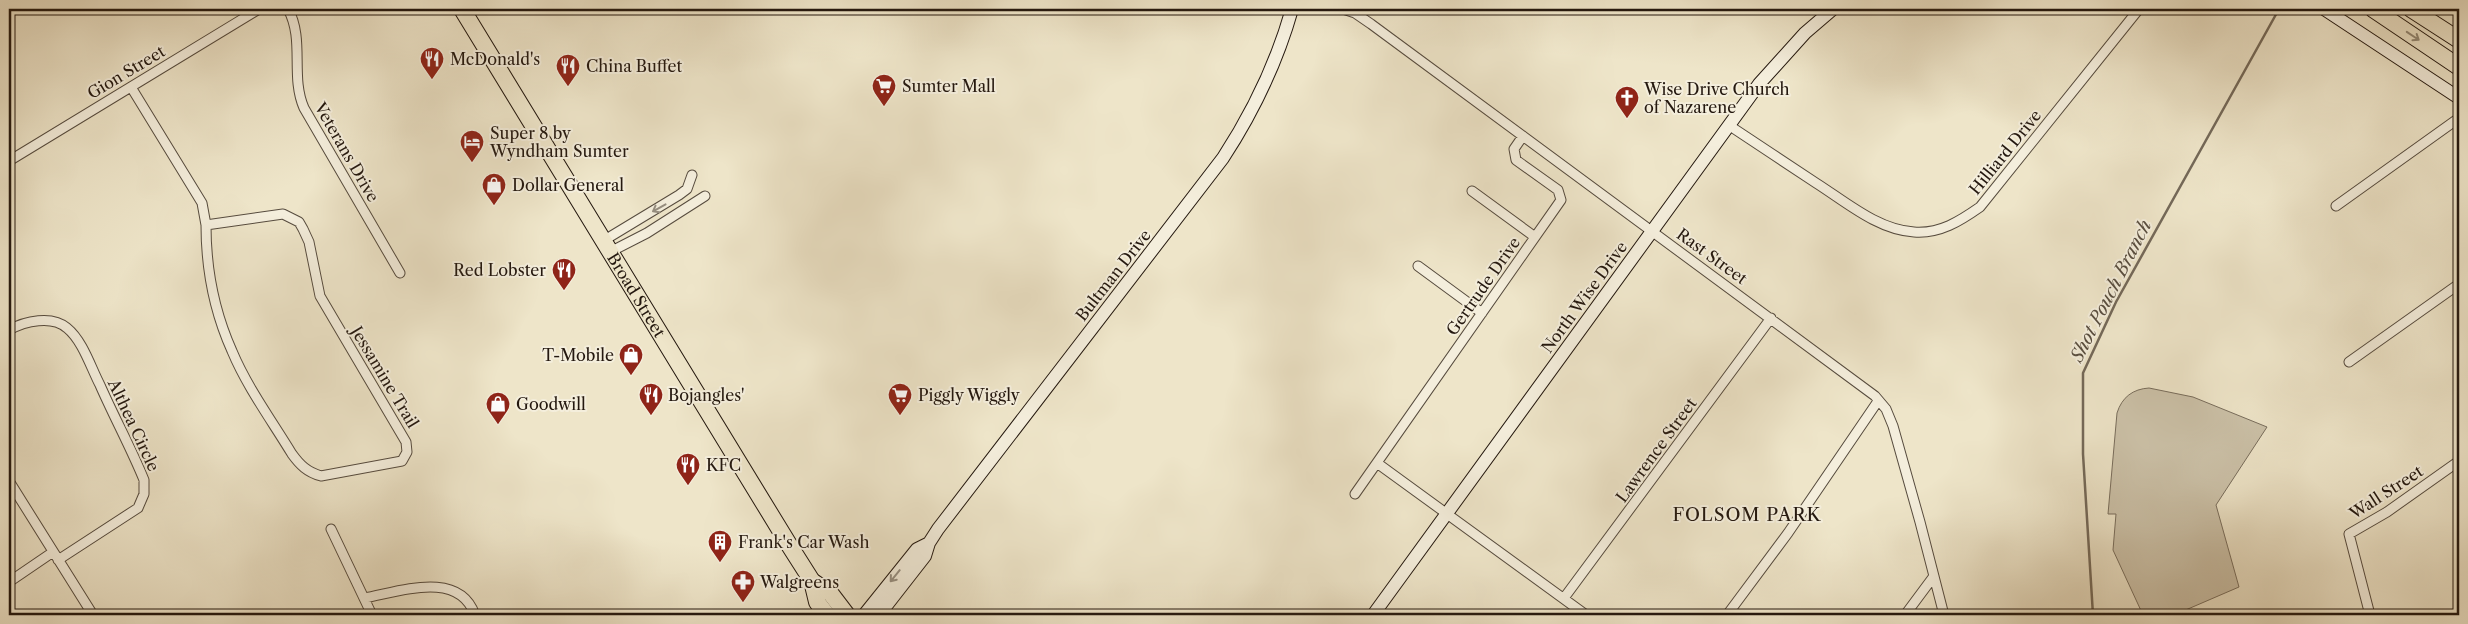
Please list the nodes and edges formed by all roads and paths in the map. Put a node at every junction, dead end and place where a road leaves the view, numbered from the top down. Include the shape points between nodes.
1 (259, 9) edge
2 (288, 9) edge
3 (462, 9) edge
4 (1292, 9) edge
5 (1343, 9) edge
6 (1833, 9) edge
7 (2139, 9) edge
8 (2324, 9) edge
9 (2372, 9) edge
10 (2411, 9) edge
11 (2459, 40) edge
12 (2459, 67) edge
13 (131, 87) junction
14 (2459, 98) edge
15 (2459, 118) edge
16 (1730, 126) junction
17 (1523, 136) junction
18 (9, 161) edge
19 (692, 175) dead end
20 (1472, 191) dead end
21 (705, 196) dead end
22 (2336, 206) dead end
23 (206, 225) junction
24 (1652, 231) junction
25 (1535, 237) junction
26 (606, 246) junction
27 (1418, 266) dead end
28 (400, 273) dead end
29 (2459, 284) edge
30 (1482, 313) junction
31 (1771, 318) junction
32 (9, 330) edge
33 (2349, 362) dead end
34 (1878, 401) junction
35 (2459, 461) edge
36 (1377, 462) junction
37 (9, 481) edge
38 (1355, 494) dead end
39 (1446, 512) junction
40 (331, 529) dead end
41 (929, 543) junction
42 (56, 556) junction
43 (1934, 576) junction
44 (812, 581) junction
45 (9, 582) edge
46 (364, 598) junction
47 (1564, 598) junction
48 (823, 612) edge
49 (93, 615) edge
50 (372, 615) edge
51 (475, 615) edge
52 (847, 615) edge
53 (864, 615) edge
54 (878, 615) edge
55 (1373, 615) edge
56 (1586, 615) edge
57 (1727, 615) edge
58 (1905, 615) edge
59 (1944, 615) edge
60 (2370, 615) edge

1 - 13 street, Gion Street
2 - 28 street, Veterans Drive via 294,18 297,34 298,95
3 - 26 highway, Broad Street
4 - 41 street, Bultman Drive via 1259,96 1223,158
5 - 17 street, Rast Street via 1371,24
6 - 16 street, North Wise Drive via 1805,33 1758,84
7 - 16 street, Hilliard Drive via 1980,207 1944,228 1908,232 1866,216
8 - 14 street
9 -> 12 highway
10 - 11 highway
13 - 18 street, Gion Street
13 - 23 street, Jessamine Trail via 202,203
15 - 22 street
16 - 24 street, North Wise Drive
17 - 24 street, Rast Street
17 - 25 street, Gertrude Drive via 1514,149 1516,160 1561,195 1559,205
19 -> 26 street via 687,189
20 - 25 street
21 - 26 street via 647,233
23 - 23 street, Jessamine Trail via 206,256 212,291 230,346 297,461 321,476 402,461 407,452 406,442 320,296 309,242 299,222 283,214 274,214
24 - 31 street, Rast Street
24 - 39 street, North Wise Drive
25 - 30 street, Gertrude Drive
26 - 44 highway, Broad Street
27 - 30 street
29 - 33 street
30 - 36 street, Gertrude Drive
31 - 34 street, Rast Street
31 - 47 street, Lawrence Street
32 - 42 street, Althea Circle via 41,321 60,324 68,329 88,361 144,480 144,494 138,508
34 - 43 street, Rast Street via 1886,409 1893,426
34 - 57 street via 1788,533
35 - 60 street, Wall Street via 2388,512 2350,534
36 - 38 street, Gertrude Drive
36 - 39 street
37 - 42 street
39 - 47 street
39 - 55 street, North Wise Drive
40 - 46 street
41 -> 53 street, Bultman Drive via 918,549
41 - 54 street, Bultman Drive via 925,556
42 - 45 street, Althea Circle
42 - 49 street
43 - 58 street
43 - 59 street, Rast Street
44 - 48 highway, Broad Street
44 - 52 highway, Broad Street via 831,594
46 - 50 street
46 - 51 street via 429,586 441,587 459,593
47 - 56 street

